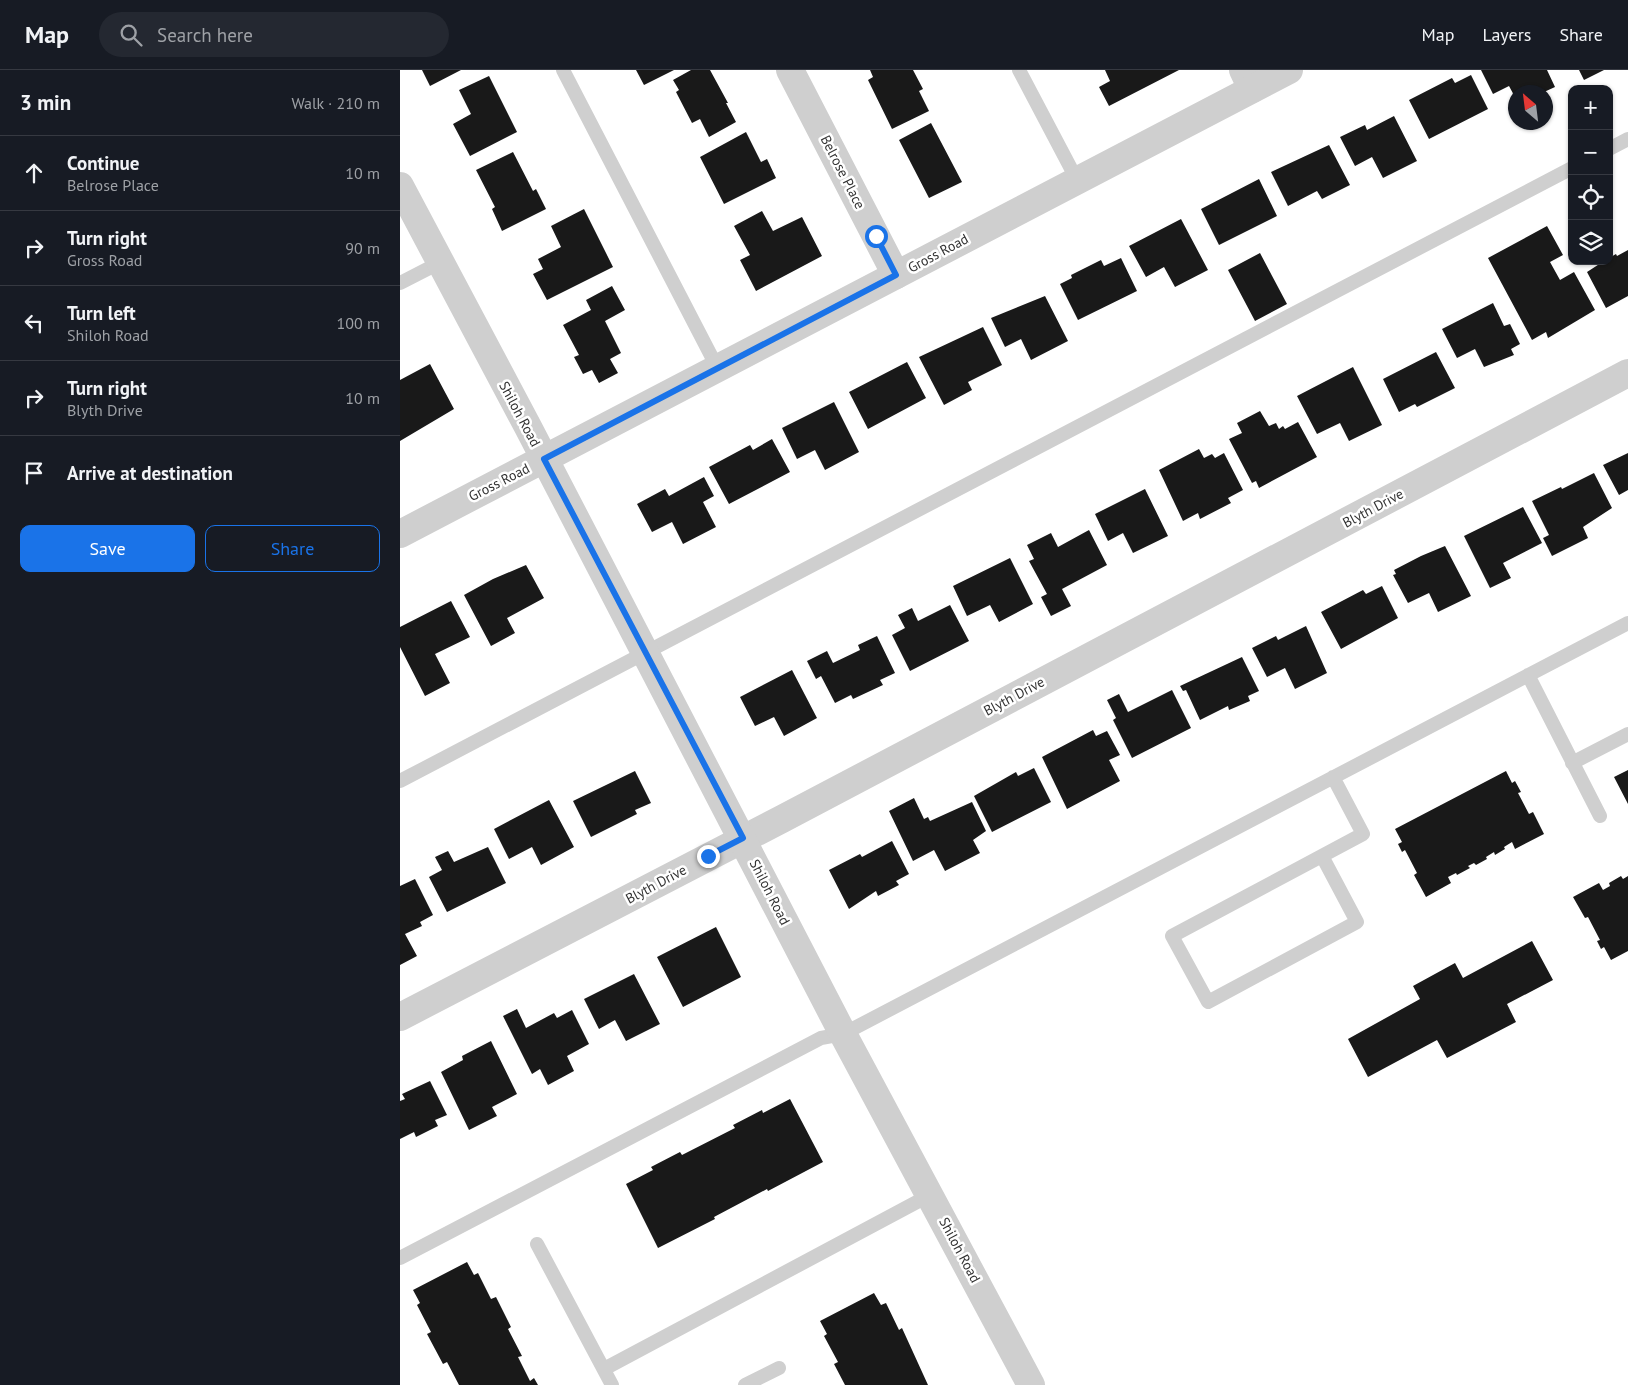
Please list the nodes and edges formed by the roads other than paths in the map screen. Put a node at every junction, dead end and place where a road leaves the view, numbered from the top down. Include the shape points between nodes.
1 (564, 70) edge
2 (790, 70) edge
3 (1019, 70) edge
4 (1289, 70) edge
5 (1248, 79) edge
6 (1628, 139) edge
7 (1613, 147) edge
8 (1568, 170) edge
9 (1077, 180) junction
10 (400, 186) edge
11 (441, 262) junction
12 (896, 275) junction
13 (400, 284) edge
14 (718, 368) junction
15 (1628, 373) edge
16 (544, 459) junction
17 (400, 534) edge
18 (1628, 623) edge
19 (645, 653) junction
20 (1528, 676) junction
21 (1628, 734) edge
22 (1572, 763) junction
23 (1333, 777) junction
24 (400, 782) edge
25 (1600, 816) dead end
26 (743, 838) junction
27 (1322, 856) junction
28 (400, 1017) edge
29 (843, 1034) junction
30 (930, 1195) junction
31 (537, 1244) dead end
32 (400, 1258) edge
33 (779, 1368) dead end
34 (604, 1369) junction
35 (612, 1385) edge
36 (745, 1385) edge
37 (1031, 1385) edge

1 - 14 lane
2 - 12 street, Belrose Place
3 - 9 lane
4 - 5 street, Gross Road
5 - 9 street, Gross Road
6 - 7 lane
8 - 19 lane
9 - 12 street, Gross Road
10 - 11 street, Shiloh Road
11 - 13 lane
11 - 16 street, Shiloh Road
12 - 14 street, Gross Road
14 - 16 street, Gross Road
15 - 26 street, Blyth Drive
16 - 17 street, Gross Road
16 - 19 street, Shiloh Road
18 - 20 lane
19 - 24 lane
19 - 26 street, Shiloh Road
20 - 22 lane
20 - 23 lane
21 - 22 lane
22 - 25 lane
23 - 27 lane via 1363,834
23 - 29 lane
26 - 28 street, Blyth Drive
26 - 29 street, Shiloh Road
27 - 27 lane via 1357,922 1208,1002 1172,936
29 - 30 street, Shiloh Road
29 - 32 lane via 820,1038
30 - 34 lane
30 - 37 street, Shiloh Road
31 - 34 lane
33 - 36 lane
34 - 35 lane

